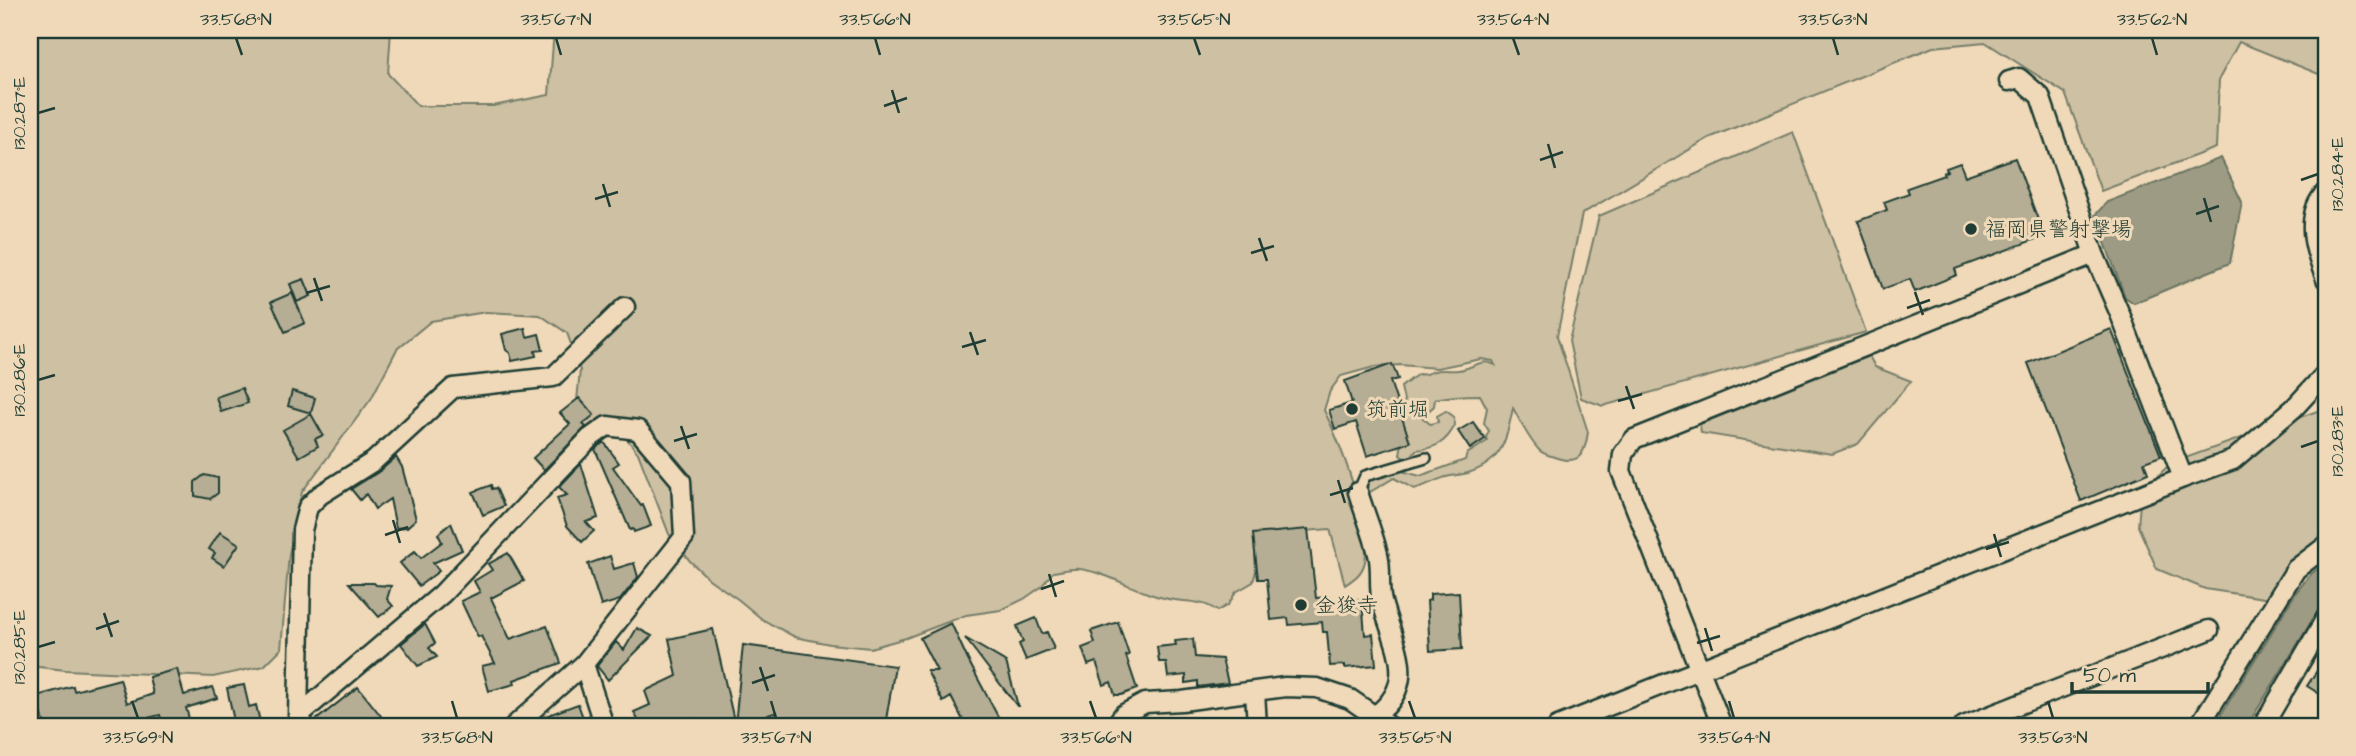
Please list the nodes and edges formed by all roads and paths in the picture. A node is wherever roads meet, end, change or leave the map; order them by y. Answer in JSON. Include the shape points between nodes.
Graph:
{"nodes":[{"id":1,"x":2009,"y":81,"type":"dead end"},
{"id":2,"x":2326,"y":192,"type":"edge"},
{"id":3,"x":2094,"y":254,"type":"junction"},
{"id":4,"x":2326,"y":279,"type":"edge"},
{"id":5,"x":625,"y":307,"type":"dead end"},
{"id":6,"x":2326,"y":373,"type":"edge"},
{"id":7,"x":1426,"y":458,"type":"dead end"},
{"id":8,"x":2183,"y":478,"type":"junction"},
{"id":9,"x":1358,"y":492,"type":"joint"},
{"id":10,"x":2326,"y":546,"type":"edge"},
{"id":11,"x":2326,"y":618,"type":"edge"},
{"id":12,"x":2209,"y":631,"type":"dead end"},
{"id":13,"x":584,"y":664,"type":"junction"},
{"id":14,"x":1699,"y":670,"type":"junction"},
{"id":15,"x":1255,"y":692,"type":"junction"},
{"id":16,"x":302,"y":721,"type":"edge"},
{"id":17,"x":1382,"y":721,"type":"edge"},
{"id":18,"x":514,"y":726,"type":"edge"},
{"id":19,"x":604,"y":726,"type":"edge"},
{"id":20,"x":1115,"y":726,"type":"edge"},
{"id":21,"x":1257,"y":726,"type":"edge"},
{"id":22,"x":1558,"y":726,"type":"edge"},
{"id":23,"x":1722,"y":726,"type":"edge"},
{"id":24,"x":1964,"y":726,"type":"edge"},
{"id":25,"x":2199,"y":726,"type":"edge"},
{"id":26,"x":2263,"y":726,"type":"edge"}],
"edges":[{"from":1,"to":3,"type":"street","via":[[2019,78],[2039,96]]},
{"from":2,"to":4,"type":"street","via":[[2313,220],[2313,244]]},
{"from":3,"to":8,"type":"street"},
{"from":3,"to":14,"type":"street","via":[[1634,439],[1623,454],[1621,471]]},
{"from":5,"to":16,"type":"street","via":[[553,377],[453,388],[374,461],[308,507],[302,530]]},
{"from":6,"to":8,"type":"street","via":[[2294,408],[2233,460]]},
{"from":7,"to":9,"type":"lane","via":[[1365,476]]},
{"from":8,"to":14,"type":"street"},
{"from":9,"to":17,"type":"street","via":[[1379,555],[1381,600],[1396,642],[1400,675],[1398,691]]},
{"from":10,"to":25,"type":"street","via":[[2295,569]]},
{"from":11,"to":26,"type":"street"},
{"from":12,"to":24,"type":"street"},
{"from":13,"to":16,"type":"street","via":[[684,537],[681,481],[638,430],[607,426],[590,438],[442,594]]},
{"from":13,"to":18,"type":"street"},
{"from":13,"to":19,"type":"street"},
{"from":14,"to":22,"type":"street"},
{"from":14,"to":23,"type":"street"},
{"from":15,"to":17,"type":"street","via":[[1317,688],[1350,699]]},
{"from":15,"to":20,"type":"street","via":[[1145,703],[1124,714]]},
{"from":15,"to":21,"type":"street"}]}
